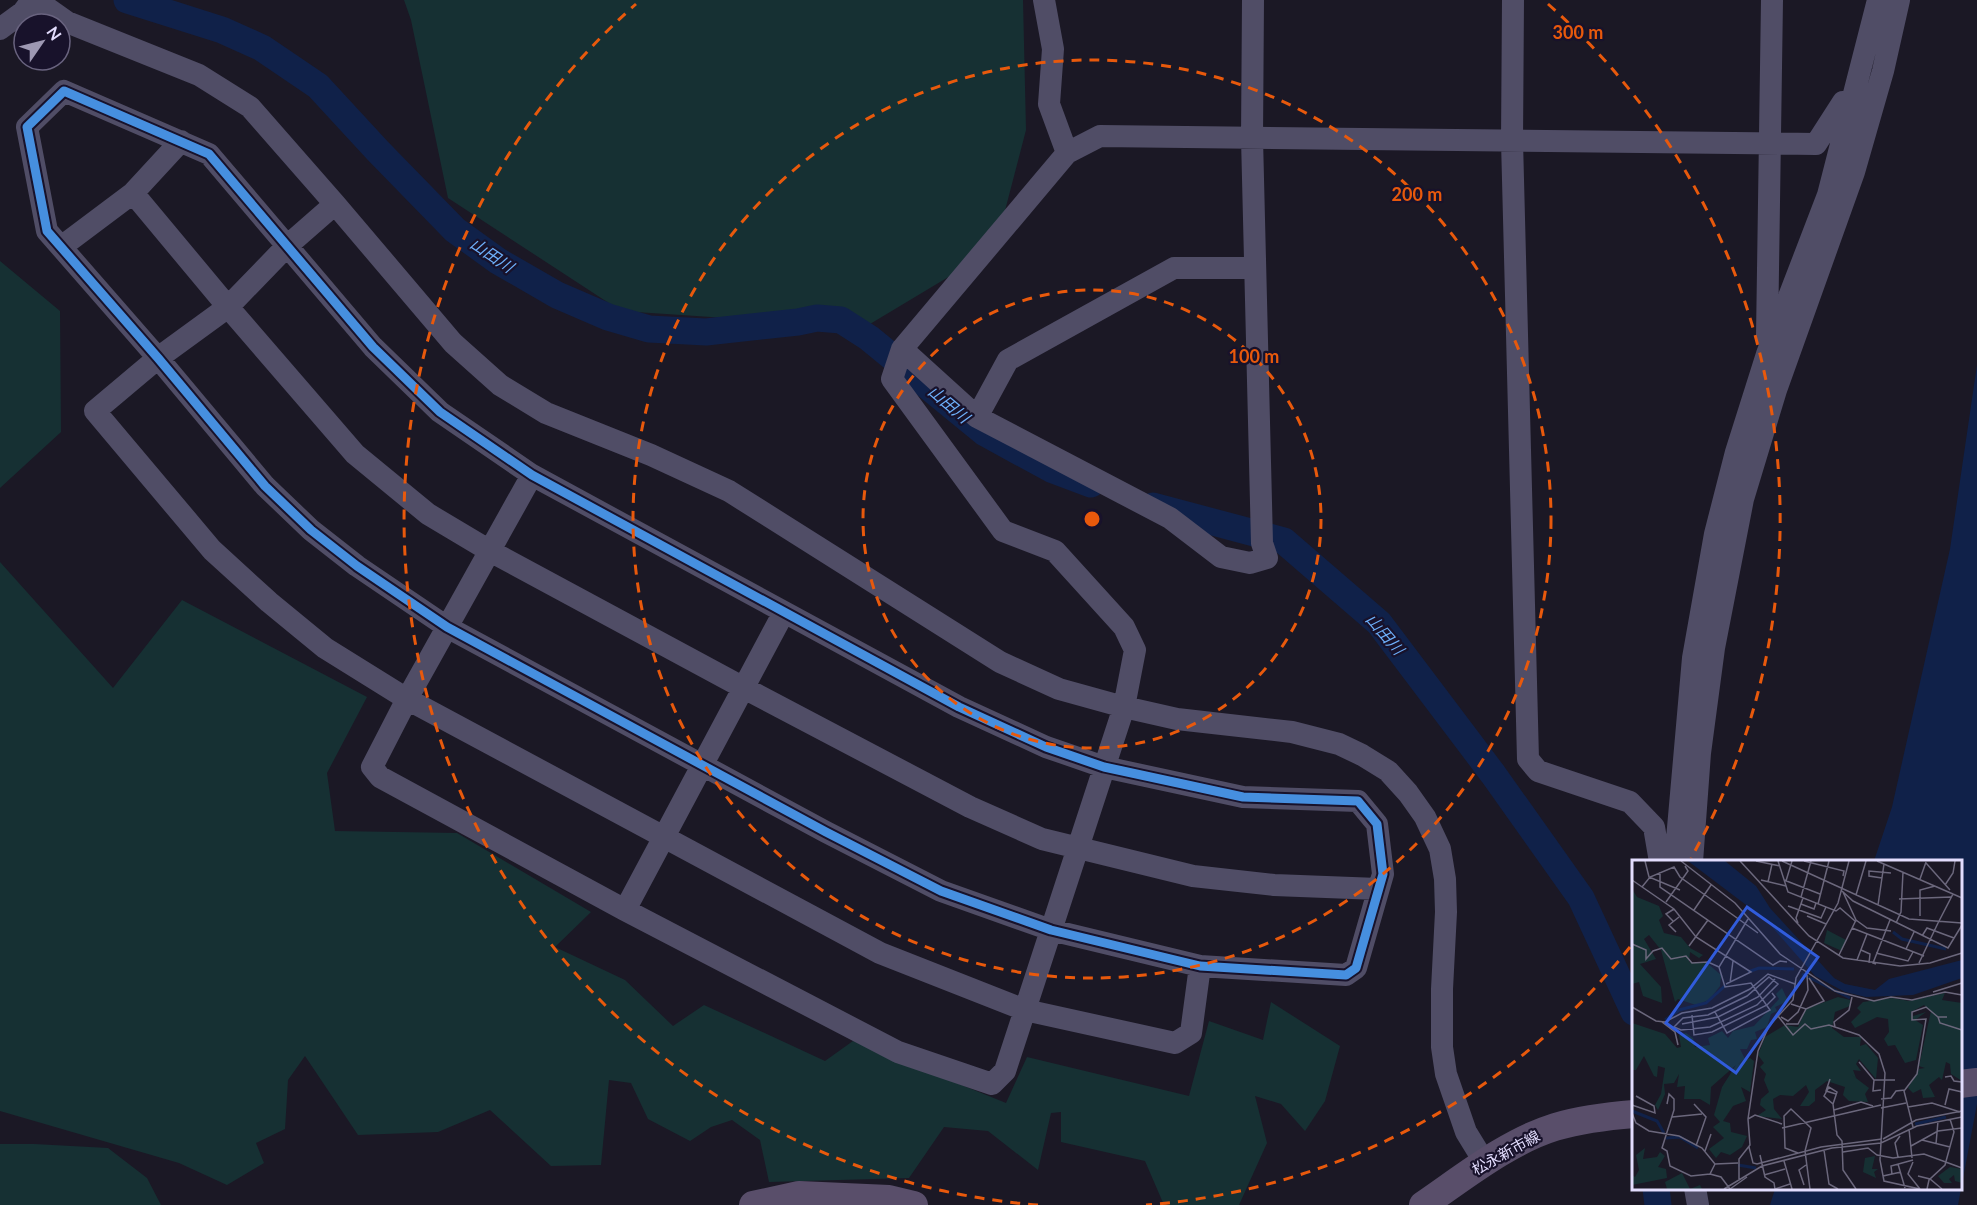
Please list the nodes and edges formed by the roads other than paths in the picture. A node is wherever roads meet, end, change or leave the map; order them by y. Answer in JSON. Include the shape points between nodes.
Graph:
{"nodes":[{"id":1,"x":34,"y":0,"type":"edge"},
{"id":2,"x":1044,"y":0,"type":"edge"},
{"id":3,"x":1253,"y":0,"type":"edge"},
{"id":4,"x":1514,"y":0,"type":"edge"},
{"id":5,"x":1772,"y":0,"type":"edge"},
{"id":6,"x":1878,"y":0,"type":"edge"},
{"id":7,"x":1899,"y":0,"type":"edge"},
{"id":8,"x":0,"y":29,"type":"edge"},
{"id":9,"x":1852,"y":103,"type":"junction"},
{"id":10,"x":1252,"y":138,"type":"junction"},
{"id":11,"x":181,"y":141,"type":"junction"},
{"id":12,"x":1512,"y":141,"type":"junction"},
{"id":13,"x":1770,"y":144,"type":"junction"},
{"id":14,"x":1067,"y":153,"type":"junction"},
{"id":15,"x":133,"y":193,"type":"junction"},
{"id":16,"x":335,"y":204,"type":"junction"},
{"id":17,"x":287,"y":246,"type":"junction"},
{"id":18,"x":62,"y":247,"type":"junction"},
{"id":19,"x":1255,"y":268,"type":"junction"},
{"id":20,"x":228,"y":307,"type":"junction"},
{"id":21,"x":902,"y":350,"type":"junction"},
{"id":22,"x":1767,"y":354,"type":"junction"},
{"id":23,"x":158,"y":358,"type":"junction"},
{"id":24,"x":977,"y":417,"type":"junction"},
{"id":25,"x":532,"y":475,"type":"junction"},
{"id":26,"x":490,"y":551,"type":"junction"},
{"id":27,"x":784,"y":612,"type":"junction"},
{"id":28,"x":447,"y":627,"type":"junction"},
{"id":29,"x":744,"y":688,"type":"junction"},
{"id":30,"x":406,"y":699,"type":"junction"},
{"id":31,"x":1124,"y":707,"type":"junction"},
{"id":32,"x":702,"y":765,"type":"junction"},
{"id":33,"x":1104,"y":767,"type":"junction"},
{"id":34,"x":664,"y":836,"type":"junction"},
{"id":35,"x":1078,"y":847,"type":"junction"},
{"id":36,"x":1660,"y":860,"type":"edge"},
{"id":37,"x":1675,"y":860,"type":"edge"},
{"id":38,"x":1692,"y":860,"type":"edge"},
{"id":39,"x":1378,"y":889,"type":"junction"},
{"id":40,"x":625,"y":910,"type":"junction"},
{"id":41,"x":1051,"y":930,"type":"junction"},
{"id":42,"x":1200,"y":966,"type":"junction"},
{"id":43,"x":1025,"y":1010,"type":"junction"},
{"id":44,"x":1977,"y":1082,"type":"edge"},
{"id":45,"x":1962,"y":1084,"type":"edge"},
{"id":46,"x":1632,"y":1114,"type":"edge"},
{"id":47,"x":1485,"y":1163,"type":"junction"},
{"id":48,"x":1682,"y":1190,"type":"edge"},
{"id":49,"x":1695,"y":1190,"type":"edge"},
{"id":50,"x":753,"y":1205,"type":"edge"},
{"id":51,"x":914,"y":1205,"type":"edge"},
{"id":52,"x":1423,"y":1205,"type":"edge"},
{"id":53,"x":1683,"y":1205,"type":"edge"},
{"id":54,"x":1698,"y":1205,"type":"edge"}],
"edges":[{"from":1,"to":8,"type":"street"},
{"from":1,"to":16,"type":"street","via":[[67,22],[200,75],[250,107]]},
{"from":2,"to":14,"type":"street","via":[[1053,49],[1049,104]]},
{"from":3,"to":10,"type":"street"},
{"from":4,"to":12,"type":"street"},
{"from":5,"to":13,"type":"street"},
{"from":6,"to":9,"type":"street"},
{"from":7,"to":38,"type":"street","via":[[1854,172],[1776,390],[1743,499],[1714,648],[1700,753]]},
{"from":9,"to":13,"type":"street","via":[[1844,102],[1816,144]]},
{"from":9,"to":22,"type":"street","via":[[1828,195]]},
{"from":10,"to":12,"type":"street"},
{"from":10,"to":14,"type":"street","via":[[1100,136]]},
{"from":10,"to":19,"type":"street"},
{"from":11,"to":15,"type":"street"},
{"from":11,"to":17,"type":"street","via":[[209,154]]},
{"from":11,"to":18,"type":"street","via":[[64,91],[27,127],[47,231]]},
{"from":12,"to":13,"type":"street"},
{"from":12,"to":36,"type":"street","via":[[1528,759],[1538,771],[1630,802],[1654,827]]},
{"from":13,"to":22,"type":"street"},
{"from":14,"to":21,"type":"street"},
{"from":15,"to":18,"type":"street"},
{"from":15,"to":20,"type":"street"},
{"from":16,"to":17,"type":"street"},
{"from":16,"to":31,"type":"street","via":[[453,343],[500,385],[546,413],[729,491],[1000,662],[1059,689]]},
{"from":17,"to":20,"type":"street"},
{"from":17,"to":25,"type":"street","via":[[373,347],[440,412]]},
{"from":18,"to":23,"type":"street"},
{"from":19,"to":24,"type":"street","via":[[1174,267],[1008,360]]},
{"from":19,"to":24,"type":"street","via":[[1262,543],[1267,558],[1250,563],[1221,557],[1170,518]]},
{"from":20,"to":23,"type":"street"},
{"from":20,"to":26,"type":"street","via":[[355,454],[428,514]]},
{"from":21,"to":24,"type":"street"},
{"from":21,"to":31,"type":"street","via":[[892,379],[1003,531],[1055,551],[1124,627],[1135,650]]},
{"from":22,"to":37,"type":"street","via":[[1715,534],[1693,658]]},
{"from":23,"to":28,"type":"street","via":[[265,486],[311,530]]},
{"from":23,"to":30,"type":"street","via":[[96,411],[212,550],[325,648]]},
{"from":25,"to":26,"type":"street"},
{"from":25,"to":27,"type":"street"},
{"from":26,"to":28,"type":"street"},
{"from":26,"to":29,"type":"street"},
{"from":27,"to":29,"type":"street"},
{"from":27,"to":33,"type":"street","via":[[959,707],[1046,747]]},
{"from":28,"to":30,"type":"street"},
{"from":28,"to":32,"type":"street"},
{"from":29,"to":32,"type":"street"},
{"from":29,"to":35,"type":"street","via":[[970,807],[1042,839]]},
{"from":30,"to":34,"type":"street"},
{"from":30,"to":40,"type":"street","via":[[372,766],[380,777]]},
{"from":31,"to":33,"type":"street"},
{"from":31,"to":47,"type":"street","via":[[1178,719],[1292,732],[1339,744],[1388,771],[1408,793],[1440,849],[1445,879],[1442,1047],[1446,1074],[1466,1132]]},
{"from":32,"to":34,"type":"street"},
{"from":32,"to":41,"type":"street","via":[[941,891]]},
{"from":33,"to":35,"type":"street"},
{"from":33,"to":39,"type":"street","via":[[1243,797],[1358,801],[1377,824],[1383,874]]},
{"from":34,"to":40,"type":"street"},
{"from":34,"to":43,"type":"street","via":[[880,953]]},
{"from":35,"to":39,"type":"street","via":[[1193,876],[1274,885]]},
{"from":35,"to":41,"type":"street"},
{"from":39,"to":42,"type":"street","via":[[1356,968],[1346,975]]},
{"from":40,"to":43,"type":"street","via":[[898,1052],[992,1084],[1005,1071]]},
{"from":41,"to":42,"type":"street"},
{"from":41,"to":43,"type":"street"},
{"from":42,"to":43,"type":"street","via":[[1191,1033],[1175,1042]]},
{"from":44,"to":45,"type":"main road"},
{"from":46,"to":47,"type":"main road","name":"松永新市線","via":[[1555,1127]]},
{"from":47,"to":52,"type":"main road","name":"松永新市線"},
{"from":48,"to":53,"type":"street"},
{"from":49,"to":54,"type":"street"},
{"from":50,"to":51,"type":"main road","via":[[799,1195],[889,1199]]}]}
